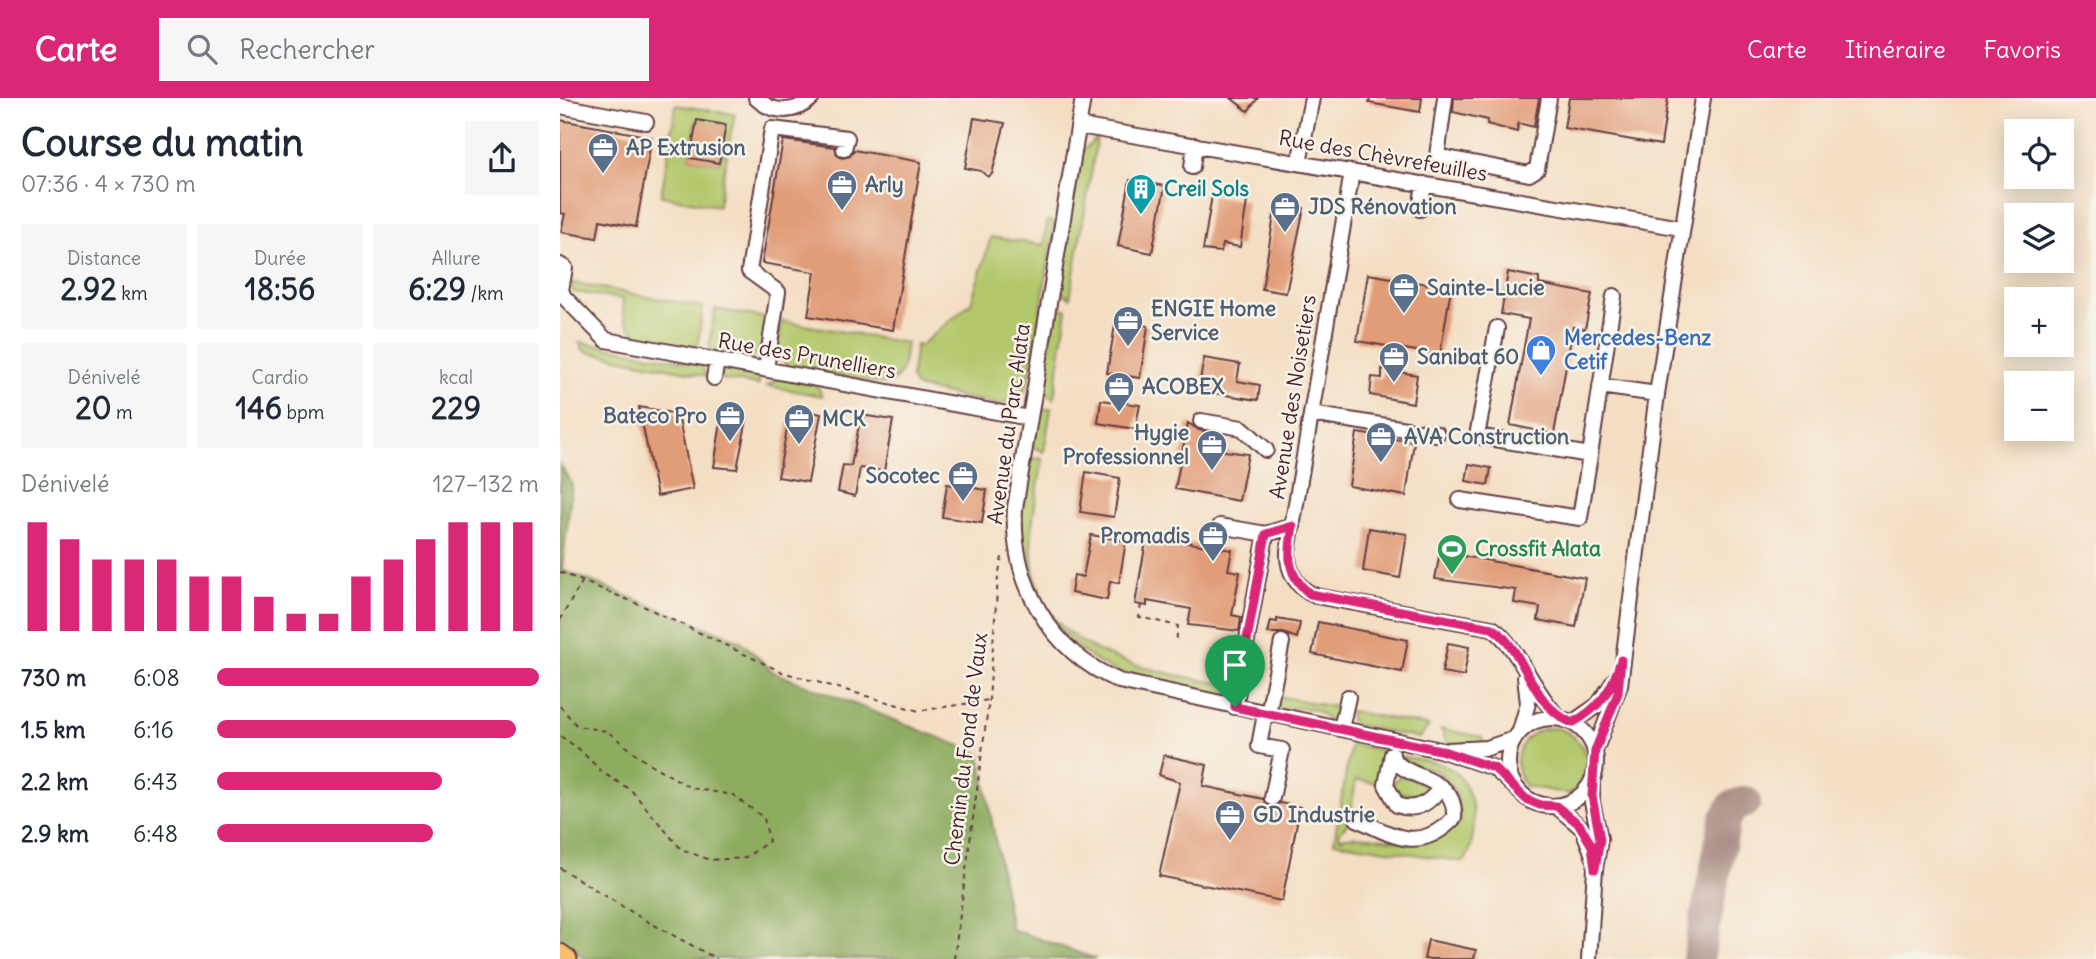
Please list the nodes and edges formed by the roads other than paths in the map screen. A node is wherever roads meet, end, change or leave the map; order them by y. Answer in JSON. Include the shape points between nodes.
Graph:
{"nodes":[{"id":1,"x":755,"y":98,"type":"edge"},
{"id":2,"x":812,"y":98,"type":"edge"},
{"id":3,"x":1083,"y":98,"type":"edge"},
{"id":4,"x":1312,"y":98,"type":"edge"},
{"id":5,"x":1445,"y":98,"type":"edge"},
{"id":6,"x":1549,"y":98,"type":"edge"},
{"id":7,"x":1703,"y":98,"type":"edge"},
{"id":8,"x":560,"y":106,"type":"edge"},
{"id":9,"x":646,"y":122,"type":"dead end"},
{"id":10,"x":1079,"y":126,"type":"junction"},
{"id":11,"x":1195,"y":145,"type":"junction"},
{"id":12,"x":844,"y":149,"type":"dead end"},
{"id":13,"x":1299,"y":163,"type":"junction"},
{"id":14,"x":1192,"y":167,"type":"dead end"},
{"id":15,"x":1499,"y":170,"type":"junction"},
{"id":16,"x":1352,"y":172,"type":"junction"},
{"id":17,"x":1424,"y":184,"type":"junction"},
{"id":18,"x":1494,"y":196,"type":"junction"},
{"id":19,"x":1420,"y":209,"type":"dead end"},
{"id":20,"x":1681,"y":228,"type":"junction"},
{"id":21,"x":560,"y":265,"type":"edge"},
{"id":22,"x":1614,"y":296,"type":"dead end"},
{"id":23,"x":1497,"y":328,"type":"dead end"},
{"id":24,"x":717,"y":361,"type":"junction"},
{"id":25,"x":766,"y":369,"type":"junction"},
{"id":26,"x":714,"y":378,"type":"dead end"},
{"id":27,"x":1600,"y":386,"type":"junction"},
{"id":28,"x":1657,"y":394,"type":"junction"},
{"id":29,"x":1311,"y":414,"type":"junction"},
{"id":30,"x":1030,"y":418,"type":"junction"},
{"id":31,"x":1200,"y":421,"type":"dead end"},
{"id":32,"x":1437,"y":434,"type":"dead end"},
{"id":33,"x":1266,"y":450,"type":"dead end"},
{"id":34,"x":1590,"y":455,"type":"junction"},
{"id":35,"x":1460,"y":500,"type":"dead end"},
{"id":36,"x":1220,"y":526,"type":"dead end"},
{"id":37,"x":1293,"y":526,"type":"junction"},
{"id":38,"x":1266,"y":534,"type":"junction"},
{"id":39,"x":1282,"y":642,"type":"dead end"},
{"id":40,"x":1621,"y":660,"type":"junction"},
{"id":41,"x":1522,"y":669,"type":"junction"},
{"id":42,"x":1348,"y":697,"type":"dead end"},
{"id":43,"x":1235,"y":707,"type":"junction"},
{"id":44,"x":1267,"y":714,"type":"junction"},
{"id":45,"x":1566,"y":721,"type":"junction"},
{"id":46,"x":1341,"y":729,"type":"junction"},
{"id":47,"x":1517,"y":735,"type":"junction"},
{"id":48,"x":1395,"y":740,"type":"junction"},
{"id":49,"x":1440,"y":750,"type":"junction"},
{"id":50,"x":1595,"y":751,"type":"junction"},
{"id":51,"x":1392,"y":757,"type":"junction"},
{"id":52,"x":1592,"y":780,"type":"junction"},
{"id":53,"x":1515,"y":787,"type":"junction"},
{"id":54,"x":1440,"y":788,"type":"junction"},
{"id":55,"x":1272,"y":798,"type":"dead end"},
{"id":56,"x":1556,"y":806,"type":"junction"},
{"id":57,"x":1357,"y":819,"type":"dead end"},
{"id":58,"x":1595,"y":869,"type":"junction"},
{"id":59,"x":560,"y":954,"type":"edge"},
{"id":60,"x":567,"y":959,"type":"edge"},
{"id":61,"x":1589,"y":959,"type":"edge"}],
"edges":[{"from":1,"to":2,"type":"street","via":[[781,110],[802,106]]},
{"from":3,"to":10,"type":"street","name":"Avenue du Parc Alata"},
{"from":4,"to":13,"type":"street"},
{"from":5,"to":15,"type":"street","via":[[1437,156]]},
{"from":6,"to":15,"type":"street","via":[[1537,169],[1529,174]]},
{"from":7,"to":20,"type":"street"},
{"from":8,"to":9,"type":"street"},
{"from":10,"to":11,"type":"street","name":"Rue des Chèvrefeuilles"},
{"from":10,"to":30,"type":"street","name":"Avenue du Parc Alata"},
{"from":11,"to":13,"type":"street","name":"Rue des Chèvrefeuilles"},
{"from":11,"to":14,"type":"street"},
{"from":12,"to":25,"type":"street","via":[[846,138],[772,129],[749,271],[778,292]]},
{"from":13,"to":16,"type":"street","name":"Rue des Chèvrefeuilles"},
{"from":15,"to":18,"type":"street"},
{"from":16,"to":17,"type":"street","name":"Rue des Chèvrefeuilles"},
{"from":16,"to":29,"type":"street","name":"Avenue des Noisetiers","via":[[1309,385]]},
{"from":17,"to":18,"type":"street","name":"Rue des Chèvrefeuilles"},
{"from":17,"to":19,"type":"street"},
{"from":18,"to":20,"type":"street","name":"Rue des Chèvrefeuilles"},
{"from":20,"to":28,"type":"street"},
{"from":21,"to":24,"type":"street","name":"Rue des Prunelliers","via":[[565,268],[564,297],[606,340]]},
{"from":22,"to":27,"type":"street"},
{"from":23,"to":34,"type":"street","via":[[1477,436]]},
{"from":24,"to":25,"type":"street","name":"Rue des Prunelliers"},
{"from":24,"to":26,"type":"street"},
{"from":25,"to":30,"type":"street","name":"Rue des Prunelliers"},
{"from":27,"to":28,"type":"street"},
{"from":27,"to":34,"type":"street"},
{"from":28,"to":40,"type":"street"},
{"from":29,"to":32,"type":"street"},
{"from":29,"to":37,"type":"street","name":"Avenue des Noisetiers"},
{"from":30,"to":43,"type":"street","name":"Avenue du Parc Alata","via":[[1016,499],[1016,552],[1022,578],[1041,616],[1066,646],[1091,666],[1128,685]]},
{"from":31,"to":33,"type":"street","via":[[1242,428]]},
{"from":34,"to":35,"type":"street","via":[[1580,518]]},
{"from":36,"to":38,"type":"street"},
{"from":37,"to":38,"type":"street"},
{"from":37,"to":41,"type":"street","name":"Avenue des Noisetiers","via":[[1289,565],[1294,578],[1310,594],[1492,628],[1503,636]]},
{"from":38,"to":43,"type":"street"},
{"from":39,"to":44,"type":"street"},
{"from":40,"to":45,"type":"street","via":[[1604,699]]},
{"from":40,"to":50,"type":"street","via":[[1618,693]]},
{"from":41,"to":45,"type":"street","name":"Avenue des Noisetiers"},
{"from":41,"to":47,"type":"street","name":"Avenue des Noisetiers","via":[[1528,703]]},
{"from":42,"to":46,"type":"street"},
{"from":43,"to":44,"type":"street","name":"Avenue du Parc Alata"},
{"from":44,"to":46,"type":"street","name":"Avenue du Parc Alata"},
{"from":44,"to":55,"type":"street","via":[[1259,746],[1282,750]]},
{"from":45,"to":47,"type":"street","via":[[1540,719]]},
{"from":45,"to":50,"type":"street","via":[[1585,733]]},
{"from":46,"to":48,"type":"street","name":"Avenue du Parc Alata"},
{"from":47,"to":49,"type":"street","name":"Avenue du Parc Alata","via":[[1487,748]]},
{"from":47,"to":53,"type":"street","via":[[1507,763]]},
{"from":48,"to":49,"type":"street","name":"Avenue du Parc Alata"},
{"from":48,"to":51,"type":"street"},
{"from":49,"to":53,"type":"street","name":"Avenue du Parc Alata","via":[[1494,768]]},
{"from":50,"to":52,"type":"street"},
{"from":51,"to":54,"type":"street","via":[[1399,768],[1421,774]]},
{"from":51,"to":54,"type":"street","via":[[1386,785],[1396,804],[1422,806]]},
{"from":52,"to":56,"type":"street","via":[[1576,800]]},
{"from":52,"to":58,"type":"street","via":[[1600,839]]},
{"from":53,"to":56,"type":"street","via":[[1535,804]]},
{"from":54,"to":57,"type":"street","via":[[1451,799],[1454,818],[1426,839],[1392,836]]},
{"from":56,"to":58,"type":"street","via":[[1587,835]]},
{"from":58,"to":61,"type":"street"},
{"from":59,"to":60,"type":"highway"}]}
